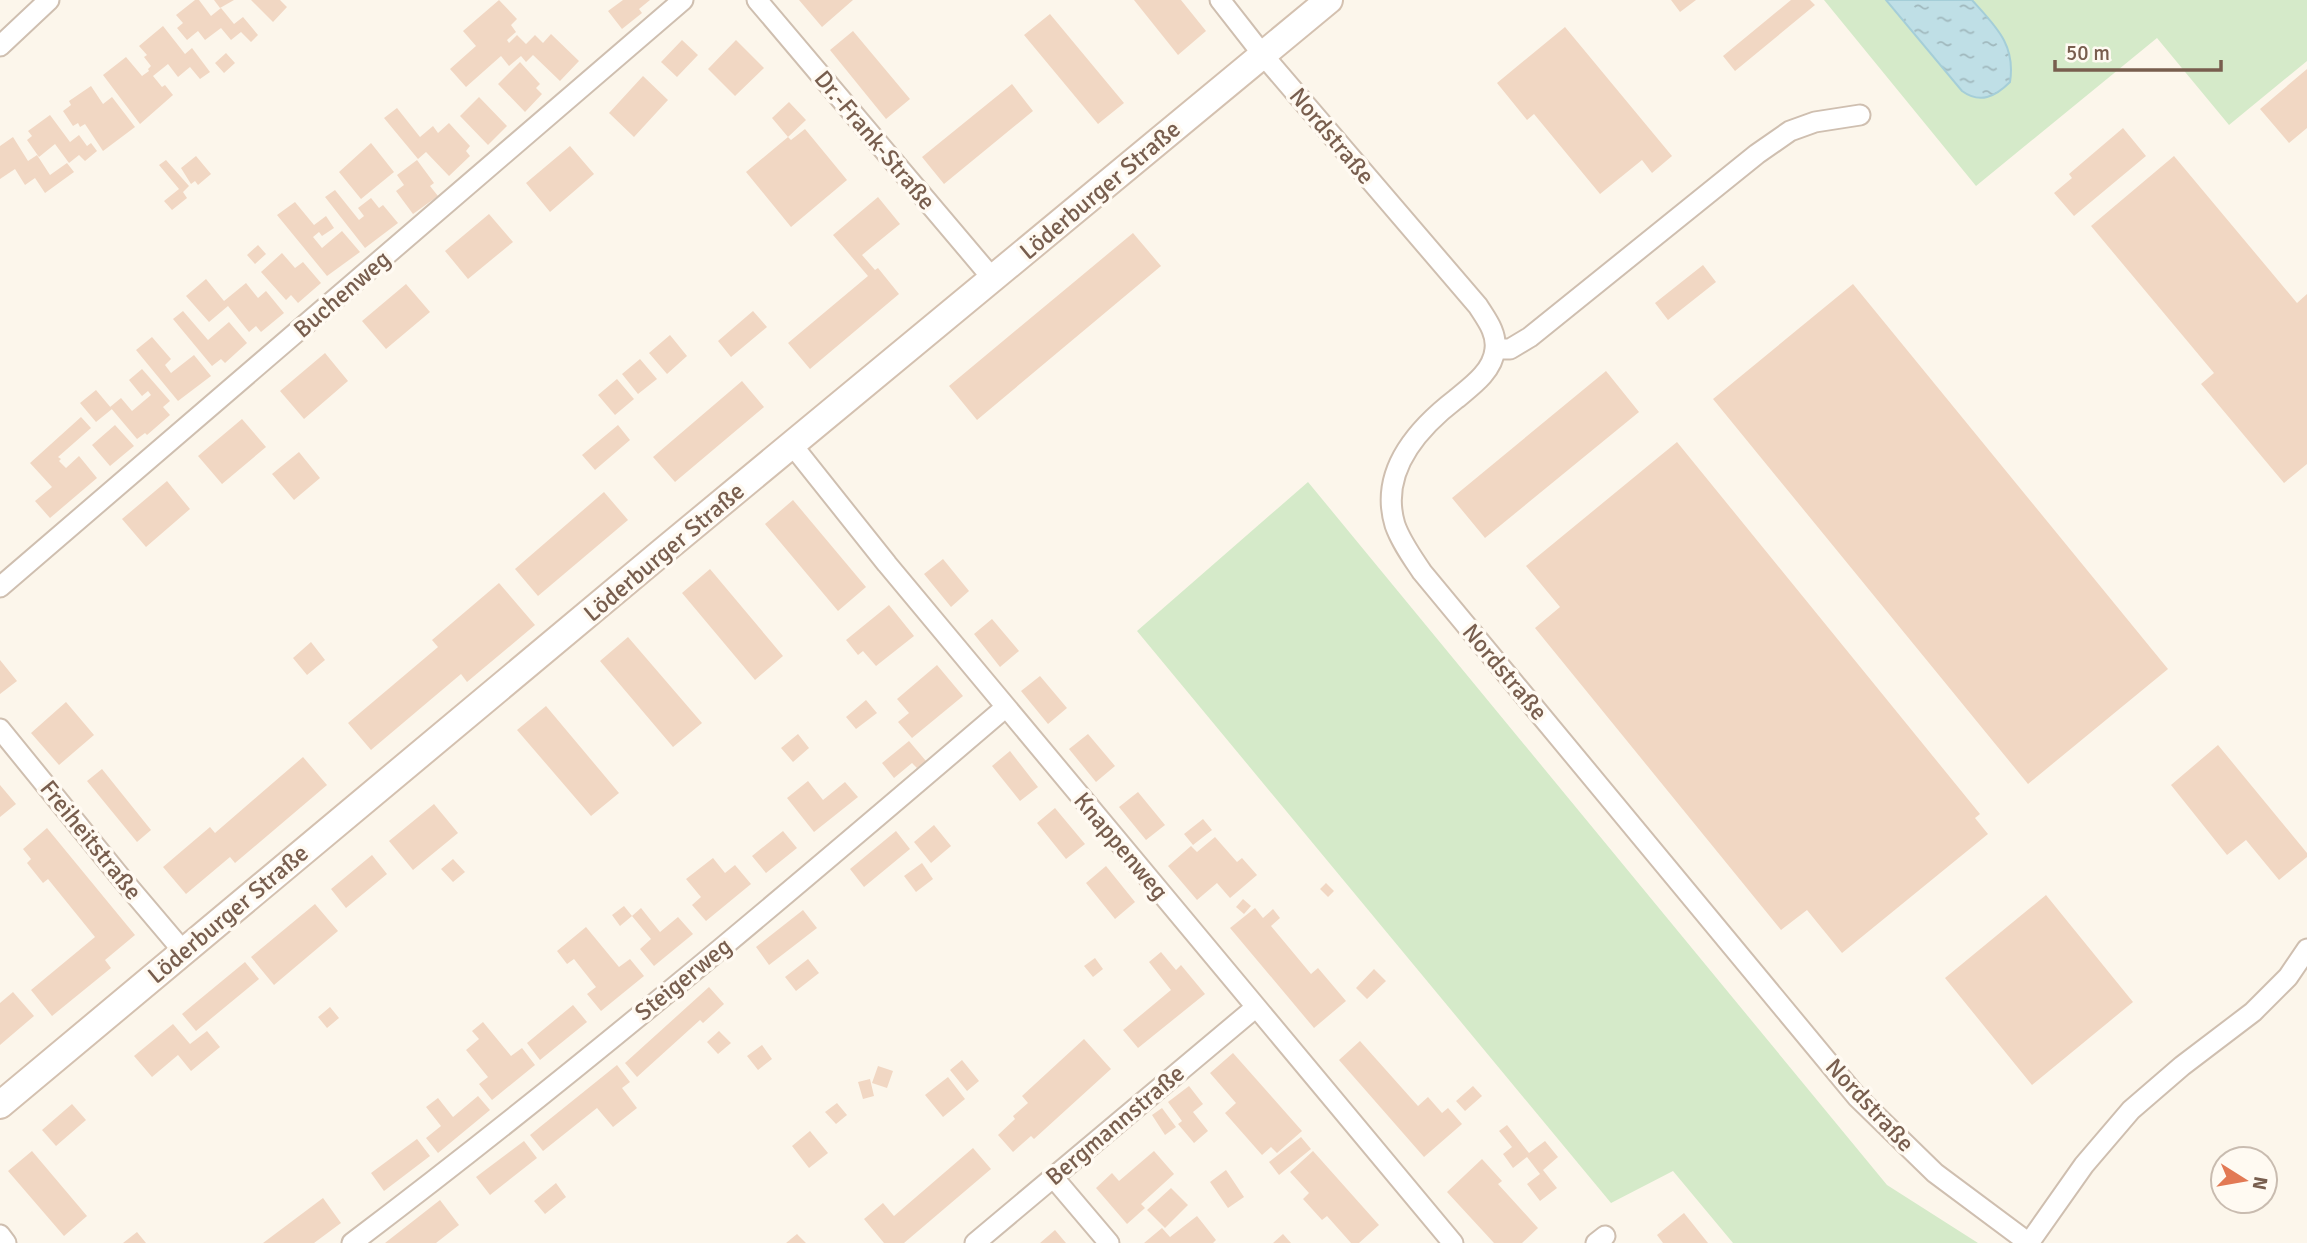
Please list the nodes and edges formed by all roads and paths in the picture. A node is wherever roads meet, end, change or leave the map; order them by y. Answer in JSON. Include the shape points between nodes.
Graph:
{"nodes":[{"id":1,"x":49,"y":0,"type":"edge"},
{"id":2,"x":683,"y":0,"type":"edge"},
{"id":3,"x":757,"y":0,"type":"edge"},
{"id":4,"x":1220,"y":0,"type":"edge"},
{"id":5,"x":1329,"y":0,"type":"edge"},
{"id":6,"x":0,"y":46,"type":"edge"},
{"id":7,"x":1263,"y":55,"type":"junction"},
{"id":8,"x":1860,"y":116,"type":"dead end"},
{"id":9,"x":993,"y":279,"type":"junction"},
{"id":10,"x":1495,"y":349,"type":"junction"},
{"id":11,"x":793,"y":446,"type":"junction"},
{"id":12,"x":0,"y":587,"type":"edge"},
{"id":13,"x":1006,"y":708,"type":"junction"},
{"id":14,"x":0,"y":729,"type":"edge"},
{"id":15,"x":2307,"y":949,"type":"edge"},
{"id":16,"x":183,"y":950,"type":"junction"},
{"id":17,"x":1255,"y":1008,"type":"junction"},
{"id":18,"x":0,"y":1105,"type":"edge"},
{"id":19,"x":1053,"y":1177,"type":"junction"},
{"id":20,"x":0,"y":1235,"type":"edge"},
{"id":21,"x":6,"y":1243,"type":"edge"},
{"id":22,"x":352,"y":1243,"type":"edge"},
{"id":23,"x":975,"y":1243,"type":"edge"},
{"id":24,"x":1109,"y":1243,"type":"edge"},
{"id":25,"x":1453,"y":1243,"type":"edge"},
{"id":26,"x":2029,"y":1243,"type":"edge"}],
"edges":[{"from":1,"to":6,"type":"street"},
{"from":2,"to":12,"type":"street","name":"Buchenweg"},
{"from":3,"to":9,"type":"street","name":"Dr.-Frank-Straße"},
{"from":4,"to":7,"type":"street","name":"Nordstraße"},
{"from":5,"to":7,"type":"street","name":"Löderburger Straße"},
{"from":7,"to":9,"type":"street","name":"Löderburger Straße"},
{"from":7,"to":10,"type":"street","name":"Nordstraße","via":[[1478,306],[1494,332]]},
{"from":8,"to":10,"type":"street","via":[[1815,122],[1790,131],[1530,337],[1510,349]]},
{"from":9,"to":11,"type":"street","name":"Löderburger Straße"},
{"from":10,"to":26,"type":"street","name":"Nordstraße","via":[[1491,365],[1417,434],[1402,457],[1392,483],[1391,505],[1405,547],[1857,1097],[1935,1173]]},
{"from":11,"to":13,"type":"street","name":"Knappenweg"},
{"from":11,"to":16,"type":"street","name":"Löderburger Straße"},
{"from":13,"to":17,"type":"street","name":"Knappenweg"},
{"from":13,"to":22,"type":"street","name":"Steigerweg","via":[[806,879]]},
{"from":14,"to":16,"type":"street","name":"Freiheitstraße"},
{"from":15,"to":26,"type":"street","via":[[2253,1012],[2131,1110],[2084,1165]]},
{"from":16,"to":18,"type":"street","name":"Löderburger Straße"},
{"from":17,"to":19,"type":"street","name":"Bergmannstraße"},
{"from":17,"to":25,"type":"street","name":"Knappenweg"},
{"from":19,"to":23,"type":"street","name":"Bergmannstraße"},
{"from":19,"to":24,"type":"street"},
{"from":20,"to":21,"type":"street"}]}
